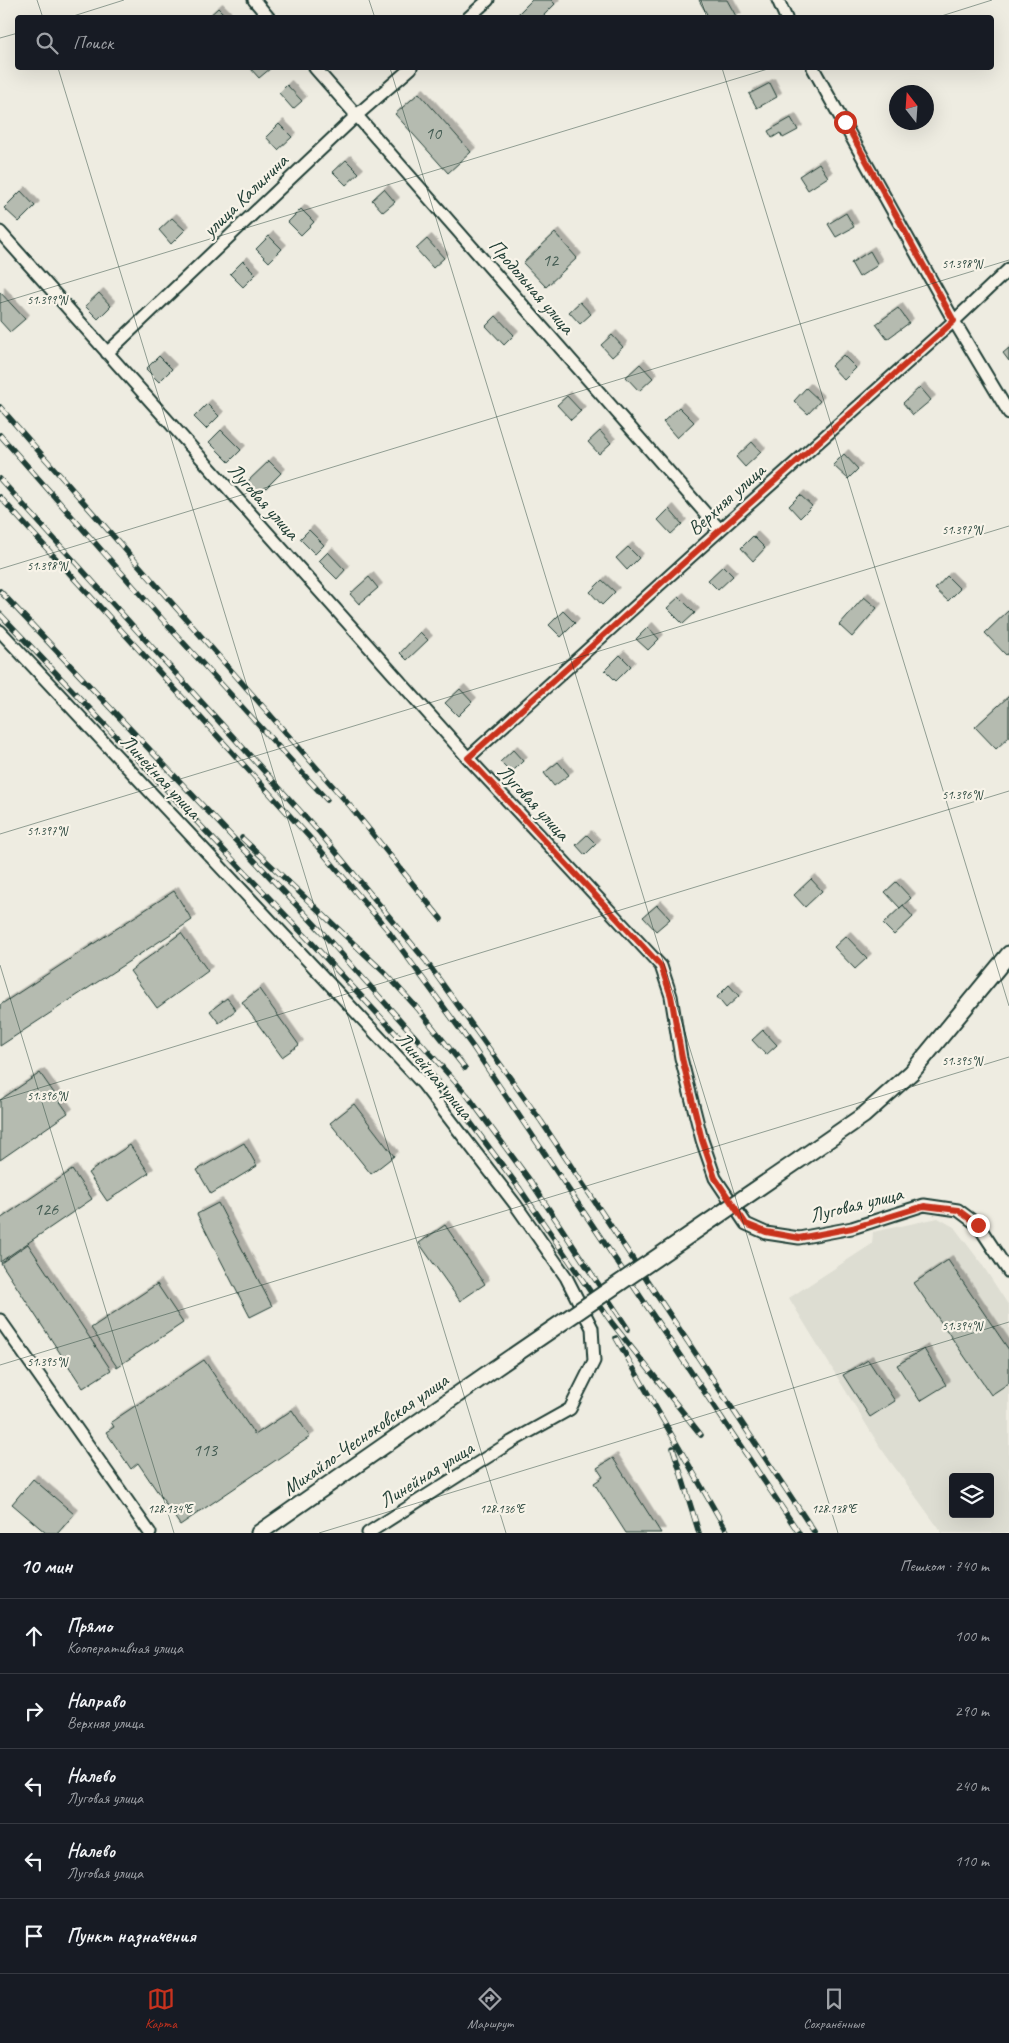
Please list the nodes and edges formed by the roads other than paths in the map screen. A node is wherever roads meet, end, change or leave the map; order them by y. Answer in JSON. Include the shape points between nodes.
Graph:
{"nodes":[{"id":1,"x":254,"y":0,"type":"edge"},
{"id":2,"x":488,"y":0,"type":"edge"},
{"id":3,"x":778,"y":0,"type":"edge"},
{"id":4,"x":266,"y":15,"type":"edge"},
{"id":5,"x":471,"y":15,"type":"edge"},
{"id":6,"x":785,"y":15,"type":"edge"},
{"id":7,"x":316,"y":70,"type":"edge"},
{"id":8,"x":409,"y":70,"type":"edge"},
{"id":9,"x":814,"y":70,"type":"edge"},
{"id":10,"x":357,"y":114,"type":"junction"},
{"id":11,"x":0,"y":232,"type":"edge"},
{"id":12,"x":1009,"y":269,"type":"edge"},
{"id":13,"x":954,"y":321,"type":"junction"},
{"id":14,"x":107,"y":353,"type":"junction"},
{"id":15,"x":1009,"y":413,"type":"edge"},
{"id":16,"x":720,"y":530,"type":"junction"},
{"id":17,"x":0,"y":631,"type":"edge"},
{"id":18,"x":468,"y":758,"type":"junction"},
{"id":19,"x":1009,"y":954,"type":"edge"},
{"id":20,"x":1009,"y":1272,"type":"edge"},
{"id":21,"x":0,"y":1320,"type":"edge"},
{"id":22,"x":150,"y":1533,"type":"edge"},
{"id":23,"x":259,"y":1533,"type":"edge"},
{"id":24,"x":368,"y":1533,"type":"edge"}],
"edges":[{"from":1,"to":4,"type":"street"},
{"from":2,"to":5,"type":"street"},
{"from":3,"to":6,"type":"street"},
{"from":7,"to":10,"type":"street","name":"Продольная улица"},
{"from":8,"to":10,"type":"street","name":"улица Калинина"},
{"from":9,"to":13,"type":"street"},
{"from":10,"to":14,"type":"street","name":"улица Калинина"},
{"from":10,"to":16,"type":"street","name":"Продольная улица"},
{"from":11,"to":14,"type":"street","name":"Луговая улица"},
{"from":12,"to":13,"type":"street","name":"Верхняя улица"},
{"from":13,"to":15,"type":"street"},
{"from":13,"to":16,"type":"street","name":"Верхняя улица"},
{"from":14,"to":18,"type":"street","name":"Луговая улица"},
{"from":16,"to":18,"type":"street","name":"Верхняя улица"},
{"from":17,"to":24,"type":"street","name":"Линейная улица","via":[[423,1084],[527,1220],[566,1277],[592,1328],[594,1361],[570,1409],[511,1442]]},
{"from":18,"to":20,"type":"street","name":"Луговая улица","via":[[661,966],[715,1178],[746,1224],[766,1232],[799,1238],[852,1228],[924,1206],[958,1210],[978,1225]]},
{"from":19,"to":23,"type":"street","name":"Михайло-Чесноковская улица","bridge":true,"via":[[912,1072],[864,1115]]},
{"from":21,"to":22,"type":"street"}]}
